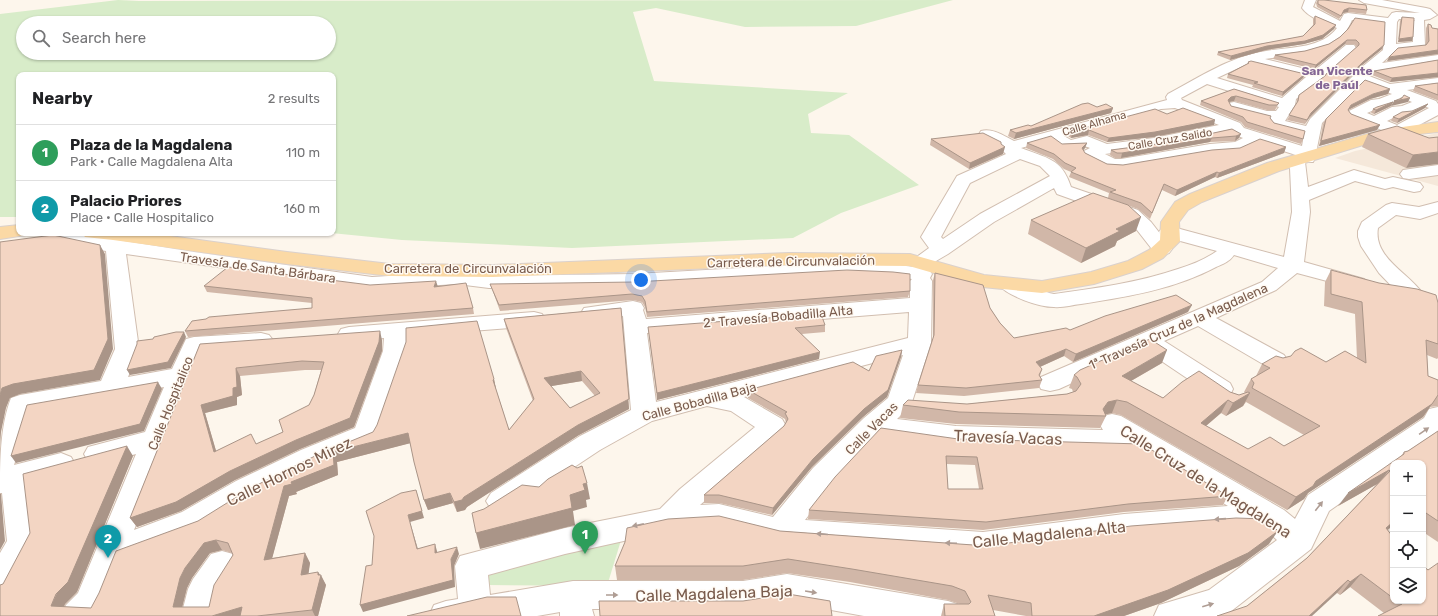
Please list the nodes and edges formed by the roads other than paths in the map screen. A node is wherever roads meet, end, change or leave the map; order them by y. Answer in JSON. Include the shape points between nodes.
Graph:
{"nodes":[{"id":1,"x":1311,"y":0,"type":"edge"},
{"id":2,"x":1369,"y":2,"type":"edge"},
{"id":3,"x":1422,"y":16,"type":"junction"},
{"id":4,"x":1394,"y":19,"type":"junction"},
{"id":5,"x":1344,"y":27,"type":"junction"},
{"id":6,"x":1324,"y":43,"type":"junction"},
{"id":7,"x":1350,"y":48,"type":"junction"},
{"id":8,"x":1378,"y":52,"type":"junction"},
{"id":9,"x":1431,"y":52,"type":"edge"},
{"id":10,"x":1250,"y":59,"type":"junction"},
{"id":11,"x":1438,"y":70,"type":"edge"},
{"id":12,"x":1421,"y":72,"type":"junction"},
{"id":13,"x":1318,"y":76,"type":"junction"},
{"id":14,"x":1365,"y":76,"type":"junction"},
{"id":15,"x":1206,"y":79,"type":"junction"},
{"id":16,"x":1438,"y":81,"type":"edge"},
{"id":17,"x":1386,"y":88,"type":"junction"},
{"id":18,"x":1438,"y":94,"type":"edge"},
{"id":19,"x":1359,"y":97,"type":"edge"},
{"id":20,"x":1412,"y":98,"type":"junction"},
{"id":21,"x":1176,"y":103,"type":"junction"},
{"id":22,"x":1234,"y":106,"type":"edge"},
{"id":23,"x":1438,"y":107,"type":"edge"},
{"id":24,"x":1282,"y":115,"type":"junction"},
{"id":25,"x":1375,"y":121,"type":"junction"},
{"id":26,"x":1235,"y":126,"type":"junction"},
{"id":27,"x":1438,"y":127,"type":"edge"},
{"id":28,"x":1397,"y":131,"type":"junction"},
{"id":29,"x":1312,"y":132,"type":"junction"},
{"id":30,"x":986,"y":134,"type":"edge"},
{"id":31,"x":1049,"y":136,"type":"junction"},
{"id":32,"x":1257,"y":137,"type":"junction"},
{"id":33,"x":1105,"y":149,"type":"junction"},
{"id":34,"x":1015,"y":150,"type":"junction"},
{"id":35,"x":1303,"y":157,"type":"junction"},
{"id":36,"x":1438,"y":170,"type":"edge"},
{"id":37,"x":1059,"y":178,"type":"junction"},
{"id":38,"x":1300,"y":198,"type":"junction"},
{"id":39,"x":1438,"y":207,"type":"edge"},
{"id":40,"x":16,"y":231,"type":"edge"},
{"id":41,"x":0,"y":233,"type":"edge"},
{"id":42,"x":65,"y":236,"type":"edge"},
{"id":43,"x":128,"y":236,"type":"edge"},
{"id":44,"x":1165,"y":241,"type":"junction"},
{"id":45,"x":115,"y":246,"type":"junction"},
{"id":46,"x":1229,"y":248,"type":"junction"},
{"id":47,"x":941,"y":250,"type":"junction"},
{"id":48,"x":1293,"y":266,"type":"junction"},
{"id":49,"x":921,"y":280,"type":"junction"},
{"id":50,"x":1009,"y":284,"type":"junction"},
{"id":51,"x":634,"y":310,"type":"junction"},
{"id":52,"x":575,"y":315,"type":"edge"},
{"id":53,"x":552,"y":317,"type":"edge"},
{"id":54,"x":1198,"y":317,"type":"junction"},
{"id":55,"x":396,"y":331,"type":"junction"},
{"id":56,"x":323,"y":336,"type":"edge"},
{"id":57,"x":285,"y":338,"type":"edge"},
{"id":58,"x":1146,"y":340,"type":"junction"},
{"id":59,"x":919,"y":343,"type":"junction"},
{"id":60,"x":1276,"y":361,"type":"edge"},
{"id":61,"x":181,"y":376,"type":"junction"},
{"id":62,"x":111,"y":388,"type":"junction"},
{"id":63,"x":1048,"y":393,"type":"dead end"},
{"id":64,"x":1233,"y":397,"type":"edge"},
{"id":65,"x":709,"y":398,"type":"junction"},
{"id":66,"x":644,"y":414,"type":"junction"},
{"id":67,"x":1438,"y":416,"type":"edge"},
{"id":68,"x":1112,"y":423,"type":"dead end"},
{"id":69,"x":873,"y":425,"type":"junction"},
{"id":70,"x":155,"y":439,"type":"junction"},
{"id":71,"x":1144,"y":441,"type":"junction"},
{"id":72,"x":0,"y":466,"type":"edge"},
{"id":73,"x":0,"y":481,"type":"edge"},
{"id":74,"x":485,"y":512,"type":"edge"},
{"id":75,"x":669,"y":519,"type":"junction"},
{"id":76,"x":1273,"y":520,"type":"junction"},
{"id":77,"x":778,"y":531,"type":"junction"},
{"id":78,"x":1300,"y":540,"type":"junction"},
{"id":79,"x":112,"y":551,"type":"junction"},
{"id":80,"x":222,"y":564,"type":"dead end"},
{"id":81,"x":0,"y":583,"type":"edge"},
{"id":82,"x":575,"y":606,"type":"edge"},
{"id":83,"x":461,"y":614,"type":"edge"},
{"id":84,"x":78,"y":616,"type":"edge"},
{"id":85,"x":198,"y":616,"type":"edge"},
{"id":86,"x":948,"y":616,"type":"edge"},
{"id":87,"x":1171,"y":616,"type":"edge"}],
"edges":[{"from":1,"to":5,"type":"street","via":[[1307,8]]},
{"from":2,"to":3,"type":"street"},
{"from":3,"to":4,"type":"street","via":[[1431,15]]},
{"from":3,"to":9,"type":"street"},
{"from":4,"to":5,"type":"street","via":[[1348,16]]},
{"from":4,"to":8,"type":"street"},
{"from":5,"to":6,"type":"street"},
{"from":6,"to":7,"type":"street"},
{"from":6,"to":10,"type":"street"},
{"from":7,"to":8,"type":"street"},
{"from":7,"to":13,"type":"street"},
{"from":8,"to":9,"type":"street"},
{"from":8,"to":14,"type":"street"},
{"from":9,"to":14,"type":"street"},
{"from":10,"to":13,"type":"street"},
{"from":10,"to":15,"type":"street"},
{"from":11,"to":12,"type":"street"},
{"from":12,"to":14,"type":"street"},
{"from":12,"to":16,"type":"street"},
{"from":13,"to":24,"type":"street","via":[[1289,98]]},
{"from":14,"to":17,"type":"street"},
{"from":14,"to":29,"type":"street","via":[[1315,122]]},
{"from":15,"to":21,"type":"street","via":[[1173,97]]},
{"from":15,"to":24,"type":"street"},
{"from":16,"to":17,"type":"street"},
{"from":17,"to":19,"type":"street"},
{"from":17,"to":20,"type":"street"},
{"from":18,"to":20,"type":"street"},
{"from":20,"to":23,"type":"street"},
{"from":20,"to":25,"type":"street","via":[[1404,111],[1397,110]]},
{"from":20,"to":25,"type":"street","via":[[1376,103],[1354,114]]},
{"from":21,"to":26,"type":"street"},
{"from":21,"to":31,"type":"street","name":"Calle Alhama","via":[[1160,105]]},
{"from":22,"to":24,"type":"street","via":[[1266,115]]},
{"from":23,"to":28,"type":"street"},
{"from":24,"to":29,"type":"street"},
{"from":25,"to":28,"type":"street"},
{"from":26,"to":32,"type":"street","via":[[1238,130]]},
{"from":26,"to":33,"type":"street","name":"Calle Cruz Salido","via":[[1181,139]]},
{"from":27,"to":28,"type":"main road"},
{"from":28,"to":35,"type":"main road"},
{"from":29,"to":35,"type":"street"},
{"from":30,"to":34,"type":"street"},
{"from":31,"to":33,"type":"street","via":[[1068,145],[1087,141]]},
{"from":31,"to":34,"type":"street","name":"Calle Alhama"},
{"from":32,"to":33,"type":"street","via":[[1238,147],[1210,149],[1121,164],[1112,164],[1090,154]]},
{"from":32,"to":35,"type":"street"},
{"from":34,"to":37,"type":"street","via":[[1047,164],[1056,170]]},
{"from":34,"to":47,"type":"street","name":"Calle Alhama","via":[[963,180],[931,237]]},
{"from":35,"to":38,"type":"street","via":[[1298,168]]},
{"from":35,"to":44,"type":"main road","via":[[1181,206],[1170,222]]},
{"from":36,"to":38,"type":"street","via":[[1412,181],[1385,184],[1354,175]]},
{"from":37,"to":44,"type":"street","via":[[1063,190],[1131,214]]},
{"from":37,"to":47,"type":"street","via":[[986,218]]},
{"from":38,"to":48,"type":"street","via":[[1301,212]]},
{"from":39,"to":48,"type":"street","via":[[1420,213],[1392,209],[1369,226],[1368,238],[1374,252],[1391,275],[1422,297]]},
{"from":40,"to":41,"type":"main road"},
{"from":42,"to":45,"type":"street","name":"Travesía de Santa Bárbara"},
{"from":43,"to":49,"type":"main road","name":"Carretera de Circunvalación","via":[[390,270],[493,271],[789,259],[910,260]]},
{"from":44,"to":46,"type":"street"},
{"from":44,"to":50,"type":"main road","name":"Carretera de Circunvalación","via":[[1156,254],[1135,265],[1094,278],[1042,287]]},
{"from":45,"to":49,"type":"street","name":"Travesía de Santa Bárbara","via":[[372,283],[457,278],[488,282],[634,280],[846,268],[892,270]]},
{"from":45,"to":62,"type":"street","via":[[127,349]]},
{"from":46,"to":48,"type":"street"},
{"from":46,"to":50,"type":"street","via":[[1223,256],[1198,269],[1161,282],[1123,291],[1054,301],[1038,298]]},
{"from":47,"to":49,"type":"street"},
{"from":48,"to":54,"type":"street","name":"1ª Travesía Cruz de la Magdalena","via":[[1269,286]]},
{"from":49,"to":50,"type":"main road","name":"Carretera de Circunvalación"},
{"from":49,"to":51,"type":"street","name":"2ª Travesía Bobadilla Alta"},
{"from":49,"to":59,"type":"street","name":"Calle Vacas"},
{"from":51,"to":52,"type":"street","name":"2ª Travesía Bobadilla Alta"},
{"from":51,"to":66,"type":"street"},
{"from":53,"to":55,"type":"street"},
{"from":54,"to":58,"type":"street","name":"1ª Travesía Cruz de la Magdalena"},
{"from":54,"to":60,"type":"street"},
{"from":55,"to":56,"type":"street"},
{"from":55,"to":79,"type":"street","name":"Calle Hornos Mirez","via":[[395,350],[366,434],[311,457],[246,489],[192,521]]},
{"from":57,"to":61,"type":"street","name":"Calle Hospitalico","via":[[194,344]]},
{"from":58,"to":63,"type":"street","name":"1ª Travesía Cruz de la Magdalena"},
{"from":58,"to":64,"type":"street"},
{"from":59,"to":65,"type":"street","name":"Calle Bobadilla Baja"},
{"from":59,"to":69,"type":"street","name":"Calle Vacas","via":[[910,403]]},
{"from":61,"to":62,"type":"street"},
{"from":61,"to":70,"type":"street","name":"Calle Hospitalico"},
{"from":62,"to":72,"type":"street","via":[[20,404]]},
{"from":65,"to":66,"type":"street","name":"Calle Bobadilla Baja"},
{"from":65,"to":75,"type":"street","via":[[738,404],[772,426],[690,497]]},
{"from":66,"to":74,"type":"street","name":"Calle Bobadilla Baja","via":[[590,443]]},
{"from":78,"to":67,"type":"street","one_way":true,"via":[[1318,503],[1433,425]]},
{"from":68,"to":71,"type":"street","name":"Calle Cruz de la Magdalena"},
{"from":69,"to":71,"type":"street","name":"Travesía Vacas","via":[[956,436]]},
{"from":69,"to":77,"type":"street","name":"Calle Vacas","via":[[823,476]]},
{"from":70,"to":73,"type":"street"},
{"from":70,"to":79,"type":"street","name":"Calle Hospitalico"},
{"from":71,"to":76,"type":"street","name":"Calle Cruz de la Magdalena"},
{"from":73,"to":81,"type":"street","via":[[15,484],[22,542]]},
{"from":75,"to":77,"type":"street","name":"Calle Magdalena Alta","via":[[719,516]]},
{"from":75,"to":83,"type":"street","name":"Calle Magdalena Alta","one_way":true,"via":[[565,541],[471,566]]},
{"from":76,"to":77,"type":"street","name":"Calle Magdalena Alta","one_way":true,"via":[[1228,518],[1124,526],[983,545]]},
{"from":76,"to":78,"type":"street","name":"Calle Cruz de la Magdalena"},
{"from":87,"to":78,"type":"street","one_way":true,"via":[[1218,602]]},
{"from":79,"to":84,"type":"street","name":"Calle Hospitalico","via":[[90,602]]},
{"from":80,"to":85,"type":"street","via":[[204,588]]},
{"from":82,"to":83,"type":"street","name":"Calle Magdalena Baja"},
{"from":82,"to":86,"type":"street","name":"Calle Magdalena Baja","one_way":true,"via":[[743,595],[787,588]]}]}
